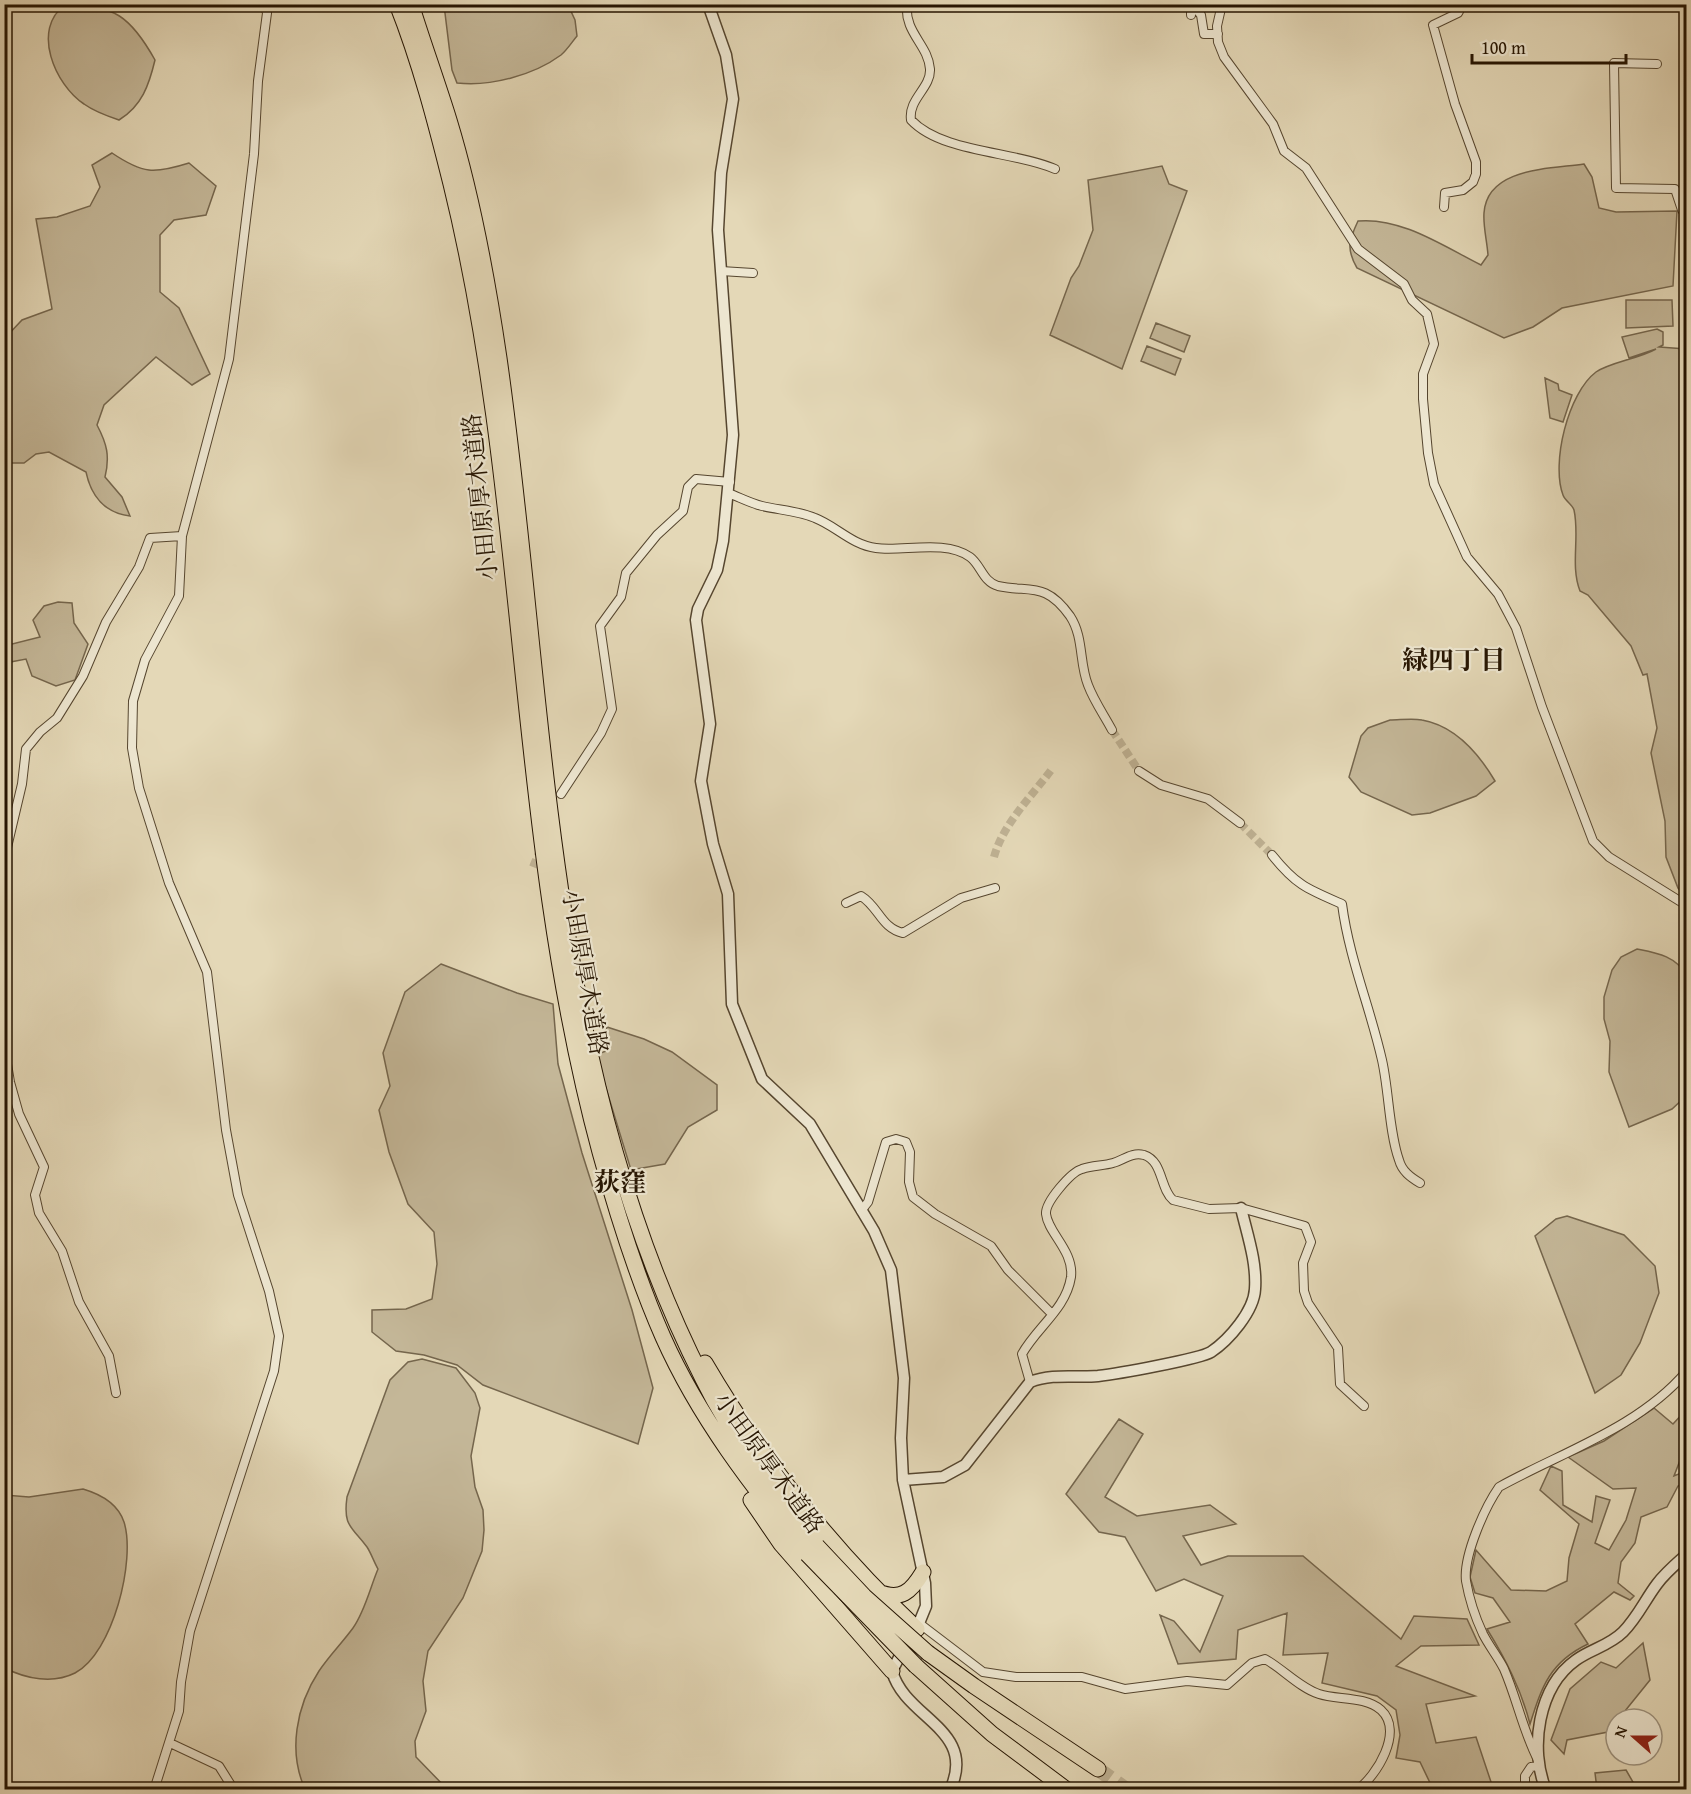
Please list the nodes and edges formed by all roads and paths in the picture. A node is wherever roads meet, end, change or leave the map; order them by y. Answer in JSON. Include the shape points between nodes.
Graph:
{"nodes":[{"id":1,"x":264,"y":4,"type":"edge"},
{"id":2,"x":397,"y":4,"type":"edge"},
{"id":3,"x":411,"y":4,"type":"edge"},
{"id":4,"x":708,"y":4,"type":"edge"},
{"id":5,"x":907,"y":4,"type":"edge"},
{"id":6,"x":1222,"y":4,"type":"edge"},
{"id":7,"x":1463,"y":4,"type":"edge"},
{"id":8,"x":1191,"y":15,"type":"dead end"},
{"id":9,"x":1218,"y":34,"type":"junction"},
{"id":10,"x":1657,"y":64,"type":"dead end"},
{"id":11,"x":1055,"y":169,"type":"dead end"},
{"id":12,"x":1444,"y":207,"type":"dead end"},
{"id":13,"x":1686,"y":210,"type":"edge"},
{"id":14,"x":721,"y":271,"type":"junction"},
{"id":15,"x":753,"y":273,"type":"dead end"},
{"id":16,"x":502,"y":427,"type":"junction"},
{"id":17,"x":729,"y":488,"type":"junction"},
{"id":18,"x":182,"y":536,"type":"junction"},
{"id":19,"x":533,"y":711,"type":"junction"},
{"id":20,"x":1112,"y":730,"type":"tunnel mouth"},
{"id":21,"x":1139,"y":771,"type":"tunnel mouth"},
{"id":22,"x":561,"y":794,"type":"dead end"},
{"id":23,"x":1240,"y":823,"type":"tunnel mouth"},
{"id":24,"x":1272,"y":855,"type":"tunnel mouth"},
{"id":25,"x":4,"y":860,"type":"edge"},
{"id":26,"x":995,"y":888,"type":"dead end"},
{"id":27,"x":846,"y":903,"type":"dead end"},
{"id":28,"x":1686,"y":905,"type":"edge"},
{"id":29,"x":4,"y":1046,"type":"edge"},
{"id":30,"x":1420,"y":1184,"type":"dead end"},
{"id":31,"x":1241,"y":1208,"type":"junction"},
{"id":32,"x":861,"y":1211,"type":"junction"},
{"id":33,"x":651,"y":1266,"type":"junction"},
{"id":34,"x":1052,"y":1314,"type":"junction"},
{"id":35,"x":1686,"y":1372,"type":"edge"},
{"id":36,"x":1030,"y":1382,"type":"junction"},
{"id":37,"x":116,"y":1393,"type":"dead end"},
{"id":38,"x":1364,"y":1406,"type":"dead end"},
{"id":39,"x":723,"y":1444,"type":"junction"},
{"id":40,"x":903,"y":1480,"type":"junction"},
{"id":41,"x":812,"y":1550,"type":"junction"},
{"id":42,"x":1686,"y":1555,"type":"edge"},
{"id":43,"x":923,"y":1572,"type":"junction"},
{"id":44,"x":878,"y":1592,"type":"junction"},
{"id":45,"x":919,"y":1627,"type":"junction"},
{"id":46,"x":892,"y":1671,"type":"junction"},
{"id":47,"x":170,"y":1743,"type":"junction"},
{"id":48,"x":1538,"y":1763,"type":"junction"},
{"id":49,"x":1098,"y":1769,"type":"tunnel mouth"},
{"id":50,"x":154,"y":1790,"type":"edge"},
{"id":51,"x":234,"y":1790,"type":"edge"},
{"id":52,"x":950,"y":1790,"type":"edge"},
{"id":53,"x":1067,"y":1790,"type":"edge"},
{"id":54,"x":1357,"y":1790,"type":"edge"},
{"id":55,"x":1525,"y":1790,"type":"edge"},
{"id":56,"x":1546,"y":1790,"type":"edge"}],
"edges":[{"from":1,"to":18,"type":"street","via":[[267,13],[258,81],[255,154],[229,359]]},
{"from":2,"to":16,"type":"highway","name":"小田原厚木道路","via":[[437,127]]},
{"from":3,"to":16,"type":"highway","name":"小田原厚木道路","via":[[450,124],[471,214],[498,353]]},
{"from":4,"to":14,"type":"street","via":[[726,55],[733,99],[721,173]]},
{"from":5,"to":11,"type":"street","via":[[909,27],[928,58],[930,72],[912,103],[911,120],[927,133],[976,151],[1032,159]]},
{"from":6,"to":9,"type":"street"},
{"from":7,"to":12,"type":"street","via":[[1458,13],[1433,25],[1476,162],[1476,174],[1463,190],[1445,193]]},
{"from":8,"to":9,"type":"street","via":[[1191,11],[1197,10],[1201,15],[1204,34]]},
{"from":9,"to":28,"type":"street","via":[[1224,57],[1273,124],[1284,151],[1306,168],[1358,249],[1404,284],[1412,300],[1427,314],[1434,344],[1423,374],[1423,399],[1434,484],[1467,557],[1498,594],[1516,628],[1593,841],[1609,857]]},
{"from":10,"to":13,"type":"street","via":[[1614,63],[1616,188],[1675,189]]},
{"from":14,"to":15,"type":"street"},
{"from":14,"to":17,"type":"street","via":[[732,435]]},
{"from":16,"to":19,"type":"highway","name":"小田原厚木道路"},
{"from":17,"to":20,"type":"street","via":[[758,505],[815,518],[876,548],[920,546],[955,552],[970,557],[988,581],[1044,593],[1070,616],[1079,633],[1088,684]]},
{"from":17,"to":22,"type":"street","via":[[696,479],[688,487],[683,511],[626,573],[621,597],[600,626],[612,709]]},
{"from":17,"to":32,"type":"street","via":[[717,570],[696,620],[710,724],[701,781],[713,844],[729,894],[730,992],[762,1079],[810,1124]]},
{"from":18,"to":25,"type":"street","via":[[150,538],[83,676],[57,718],[26,749]]},
{"from":18,"to":47,"type":"street","via":[[179,596],[145,660],[133,701],[132,748],[139,788],[169,883],[207,972],[238,1195],[279,1336],[274,1371],[190,1631],[179,1711]]},
{"from":19,"to":33,"type":"highway","name":"小田原厚木道路","via":[[590,1059],[609,1135]]},
{"from":19,"to":39,"type":"highway","name":"小田原厚木道路","via":[[556,951],[584,1094],[613,1197],[659,1327],[693,1396]]},
{"from":21,"to":23,"type":"street","via":[[1161,785],[1208,799]]},
{"from":24,"to":30,"type":"street","via":[[1302,887],[1342,904],[1355,967],[1382,1060],[1399,1160]]},
{"from":26,"to":27,"type":"street","via":[[961,898],[903,933],[887,928],[871,902],[861,896]]},
{"from":29,"to":37,"type":"street","via":[[20,1114],[44,1167],[34,1196],[39,1213],[62,1251],[79,1302],[109,1356]]},
{"from":31,"to":34,"type":"street","via":[[1203,1208],[1173,1200],[1155,1165],[1143,1155],[1079,1169],[1046,1210],[1071,1275],[1066,1296]]},
{"from":31,"to":36,"type":"street","via":[[1255,1272],[1255,1293],[1246,1314],[1210,1353],[1098,1376]]},
{"from":31,"to":38,"type":"street","via":[[1305,1226],[1311,1242],[1303,1263],[1304,1291],[1338,1348],[1340,1384]]},
{"from":32,"to":34,"type":"street","via":[[868,1202],[886,1142],[906,1142],[913,1197],[991,1246],[1008,1270]]},
{"from":32,"to":40,"type":"street","via":[[891,1270],[904,1378]]},
{"from":33,"to":41,"type":"highway","name":"小田原厚木道路","via":[[704,1383]]},
{"from":33,"to":44,"type":"highway","via":[[749,1435]]},
{"from":34,"to":36,"type":"street","via":[[1022,1354]]},
{"from":35,"to":48,"type":"street","via":[[1648,1405],[1605,1434],[1499,1487],[1489,1501],[1469,1557],[1466,1581],[1483,1632],[1519,1706]]},
{"from":36,"to":40,"type":"street","via":[[965,1465],[943,1477]]},
{"from":39,"to":41,"type":"highway","name":"小田原厚木道路"},
{"from":39,"to":46,"type":"highway","via":[[744,1489],[781,1544]]},
{"from":40,"to":43,"type":"street"},
{"from":41,"to":49,"type":"highway","name":"小田原厚木道路","bridge":true,"via":[[928,1653]]},
{"from":41,"to":53,"type":"highway","name":"小田原厚木道路","bridge":true,"via":[[916,1666],[992,1734]]},
{"from":42,"to":48,"type":"street","via":[[1658,1582],[1618,1637],[1577,1659],[1555,1680],[1543,1708]]},
{"from":43,"to":44,"type":"highway","via":[[915,1586],[902,1596]]},
{"from":43,"to":45,"type":"street","via":[[926,1606]]},
{"from":44,"to":45,"type":"highway"},
{"from":45,"to":46,"type":"street"},
{"from":45,"to":54,"type":"street","via":[[983,1672],[1016,1677],[1082,1677],[1125,1689],[1168,1682],[1227,1685],[1252,1663],[1265,1659],[1317,1694],[1381,1710],[1388,1720],[1388,1748]]},
{"from":46,"to":52,"type":"street","via":[[901,1692],[950,1741],[958,1769]]},
{"from":47,"to":50,"type":"street"},
{"from":47,"to":51,"type":"street","via":[[219,1766]]},
{"from":48,"to":55,"type":"street","via":[[1525,1776]]},
{"from":48,"to":56,"type":"street"}]}
